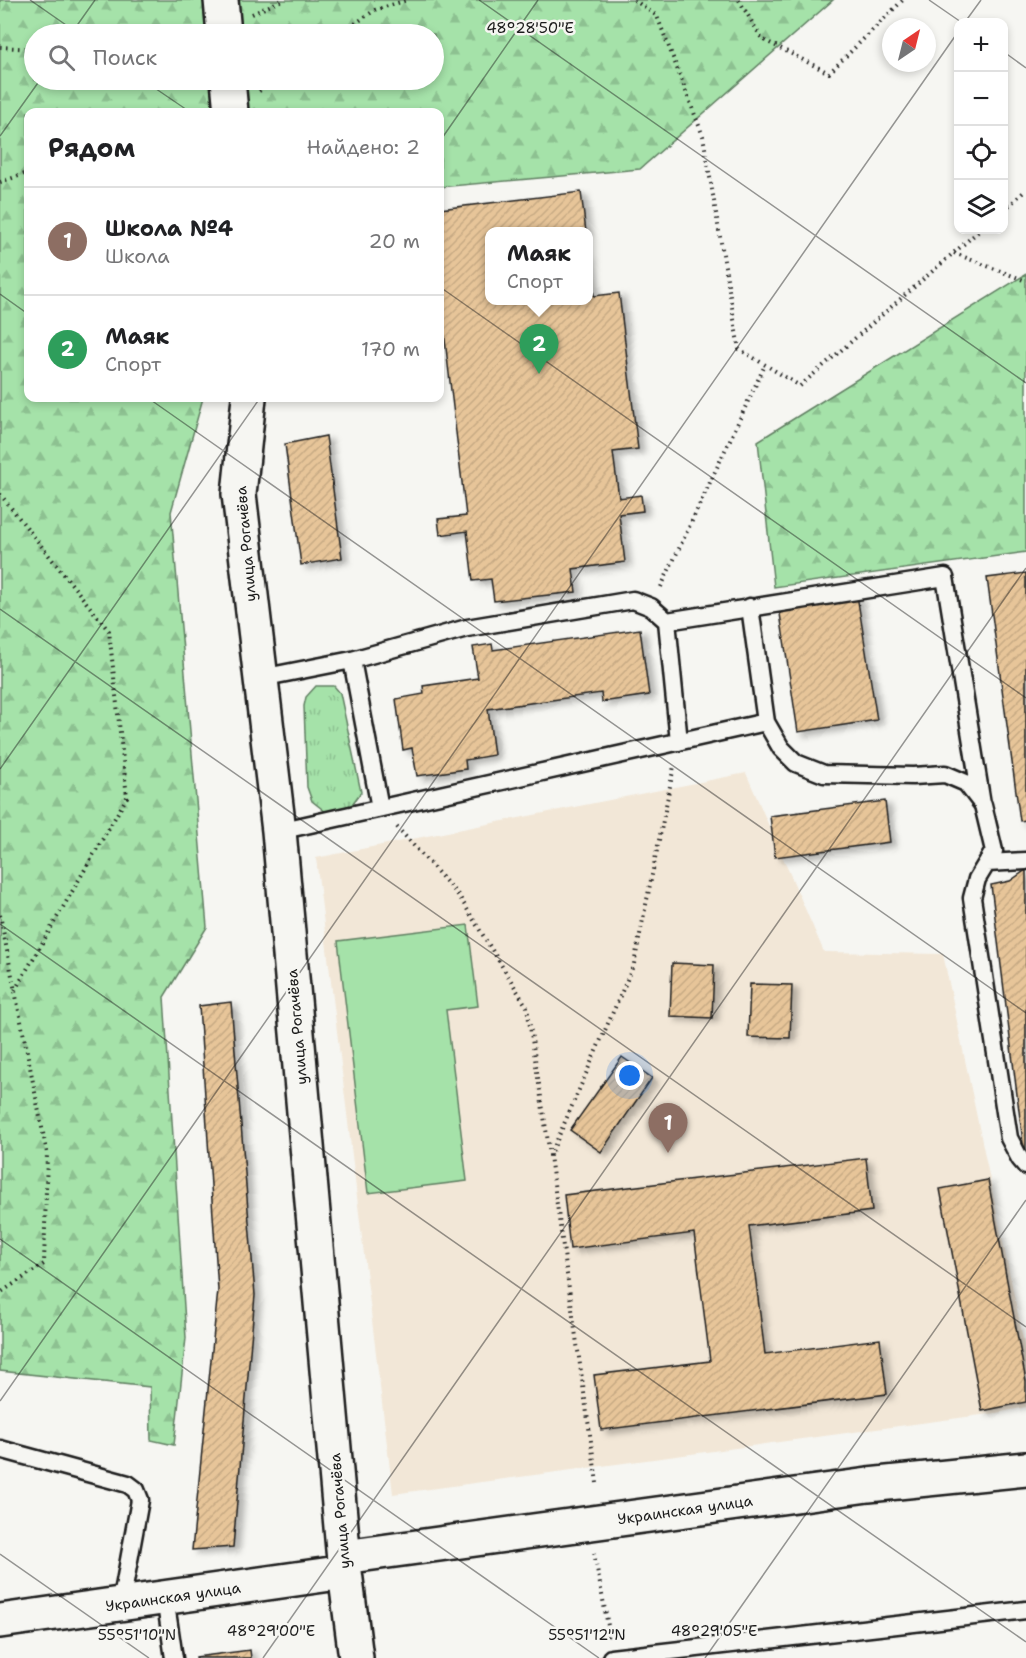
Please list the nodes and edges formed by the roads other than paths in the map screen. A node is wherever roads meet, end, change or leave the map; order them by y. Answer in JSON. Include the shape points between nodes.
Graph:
{"nodes":[{"id":1,"x":221,"y":0,"type":"edge"},
{"id":2,"x":223,"y":24,"type":"edge"},
{"id":3,"x":229,"y":90,"type":"edge"},
{"id":4,"x":231,"y":108,"type":"edge"},
{"id":5,"x":249,"y":402,"type":"edge"},
{"id":6,"x":750,"y":608,"type":"junction"},
{"id":7,"x":667,"y":621,"type":"junction"},
{"id":8,"x":352,"y":660,"type":"junction"},
{"id":9,"x":261,"y":678,"type":"junction"},
{"id":10,"x":766,"y":722,"type":"junction"},
{"id":11,"x":679,"y":742,"type":"junction"},
{"id":12,"x":982,"y":805,"type":"junction"},
{"id":13,"x":380,"y":808,"type":"junction"},
{"id":14,"x":279,"y":831,"type":"junction"},
{"id":15,"x":1026,"y":861,"type":"edge"},
{"id":16,"x":987,"y":862,"type":"junction"},
{"id":17,"x":1026,"y":1166,"type":"edge"},
{"id":18,"x":0,"y":1449,"type":"edge"},
{"id":19,"x":1026,"y":1469,"type":"edge"},
{"id":20,"x":345,"y":1565,"type":"junction"},
{"id":21,"x":165,"y":1598,"type":"junction"},
{"id":22,"x":121,"y":1604,"type":"junction"},
{"id":23,"x":1026,"y":1610,"type":"edge"},
{"id":24,"x":0,"y":1621,"type":"edge"},
{"id":25,"x":174,"y":1658,"type":"edge"},
{"id":26,"x":356,"y":1658,"type":"edge"},
{"id":27,"x":611,"y":1658,"type":"edge"}],
"edges":[{"from":1,"to":2,"type":"street"},
{"from":3,"to":4,"type":"street"},
{"from":5,"to":9,"type":"street","name":"улица Рогачёва","via":[[239,494]]},
{"from":6,"to":7,"type":"lane"},
{"from":6,"to":10,"type":"lane"},
{"from":6,"to":12,"type":"lane","via":[[945,577]]},
{"from":7,"to":8,"type":"lane","via":[[651,607],[633,600],[467,628]]},
{"from":7,"to":11,"type":"lane"},
{"from":8,"to":9,"type":"lane"},
{"from":8,"to":13,"type":"lane"},
{"from":9,"to":14,"type":"street","name":"улица Рогачёва"},
{"from":10,"to":11,"type":"lane"},
{"from":10,"to":12,"type":"lane","via":[[781,748],[796,763],[824,774],[945,774],[966,783]]},
{"from":11,"to":13,"type":"lane"},
{"from":12,"to":16,"type":"lane","via":[[993,851]]},
{"from":13,"to":14,"type":"lane"},
{"from":14,"to":20,"type":"street","name":"улица Рогачёва"},
{"from":15,"to":16,"type":"lane"},
{"from":16,"to":17,"type":"lane","via":[[976,879],[972,898],[1009,1138]]},
{"from":18,"to":22,"type":"lane","via":[[128,1484],[136,1490],[140,1500]]},
{"from":19,"to":20,"type":"street","name":"Украинская улица","via":[[868,1485],[589,1524]]},
{"from":20,"to":21,"type":"street","name":"Украинская улица"},
{"from":20,"to":26,"type":"street","name":"улица Рогачёва"},
{"from":21,"to":22,"type":"street","name":"Украинская улица"},
{"from":21,"to":25,"type":"lane"},
{"from":22,"to":24,"type":"street","name":"Украинская улица"},
{"from":23,"to":27,"type":"lane"}]}
